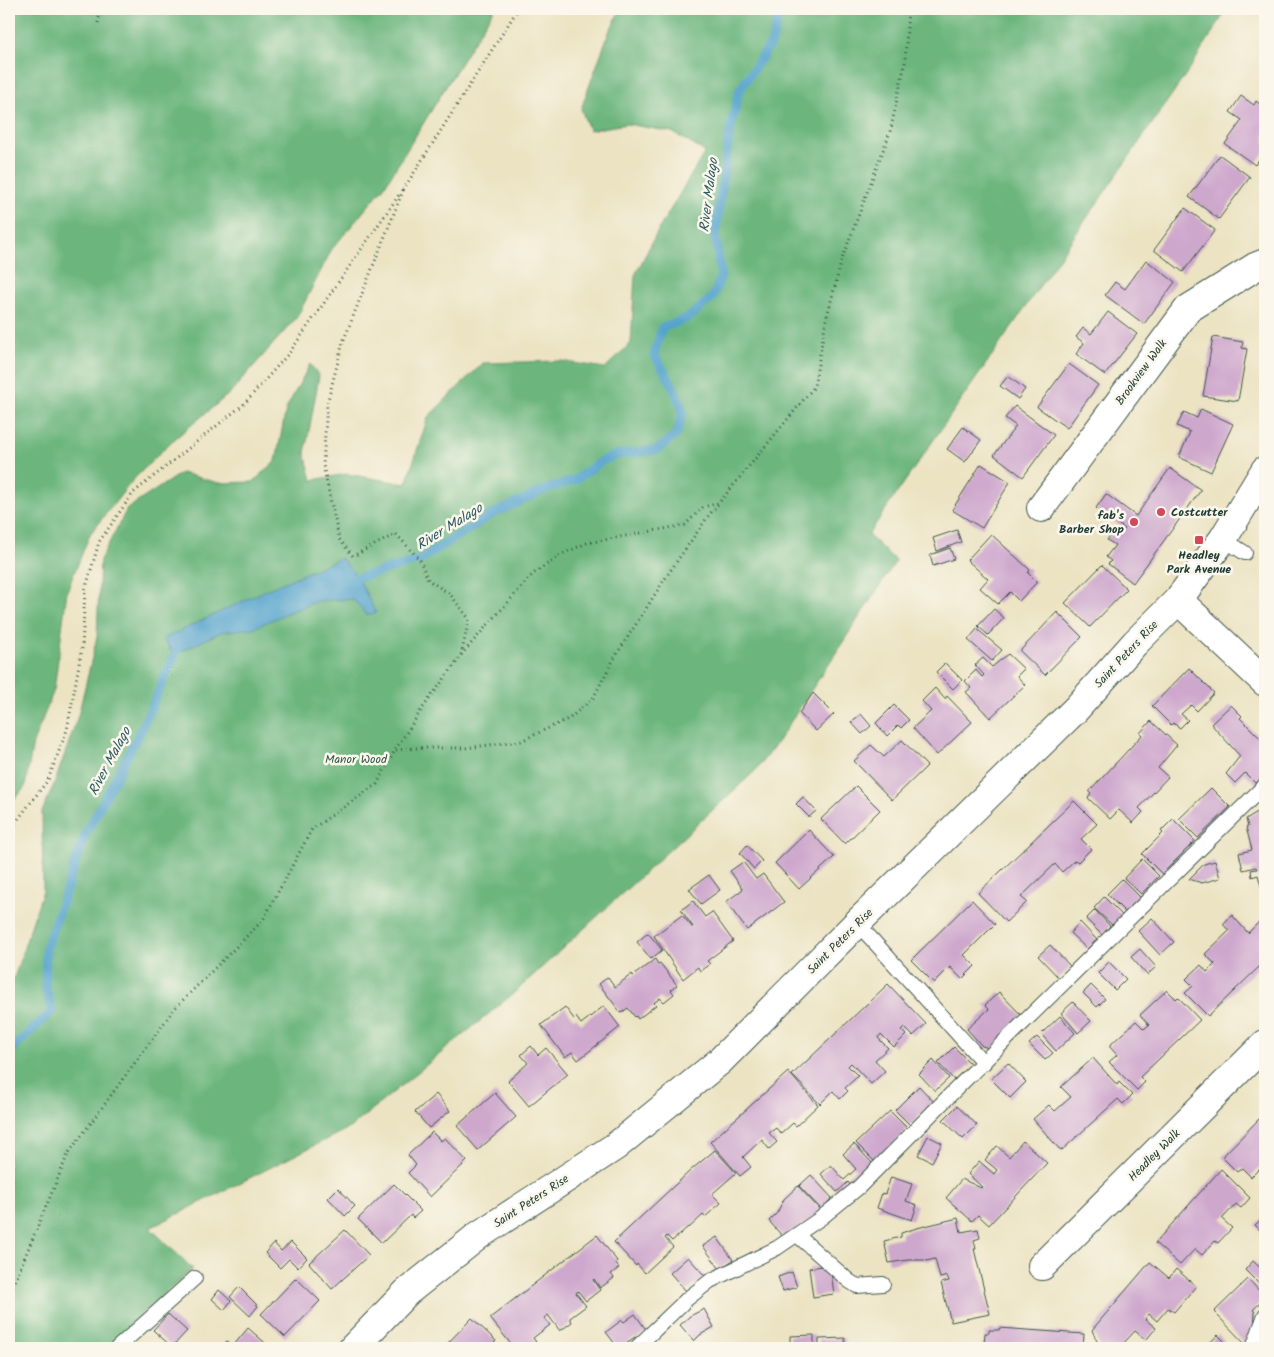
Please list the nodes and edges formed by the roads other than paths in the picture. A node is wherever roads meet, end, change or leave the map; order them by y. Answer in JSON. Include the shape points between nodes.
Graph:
{"nodes":[{"id":1,"x":1265,"y":263,"type":"edge"},
{"id":2,"x":1265,"y":470,"type":"edge"},
{"id":3,"x":1041,"y":508,"type":"dead end"},
{"id":4,"x":1178,"y":600,"type":"junction"},
{"id":5,"x":1265,"y":682,"type":"edge"},
{"id":6,"x":1265,"y":785,"type":"edge"},
{"id":7,"x":857,"y":923,"type":"junction"},
{"id":8,"x":1265,"y":1044,"type":"edge"},
{"id":9,"x":984,"y":1062,"type":"junction"},
{"id":10,"x":797,"y":1235,"type":"junction"},
{"id":11,"x":1042,"y":1266,"type":"dead end"},
{"id":12,"x":195,"y":1278,"type":"dead end"},
{"id":13,"x":883,"y":1284,"type":"dead end"},
{"id":14,"x":1265,"y":1315,"type":"edge"},
{"id":15,"x":117,"y":1348,"type":"edge"},
{"id":16,"x":353,"y":1348,"type":"edge"},
{"id":17,"x":636,"y":1348,"type":"edge"},
{"id":18,"x":1253,"y":1348,"type":"edge"}],
"edges":[{"from":1,"to":3,"type":"street","name":"Brookview Walk","via":[[1188,309]]},
{"from":2,"to":4,"type":"street","name":"Saint Peters Rise","via":[[1234,546]]},
{"from":4,"to":5,"type":"street"},
{"from":4,"to":7,"type":"street","name":"Saint Peters Rise","via":[[1076,709]]},
{"from":6,"to":9,"type":"lane"},
{"from":7,"to":9,"type":"lane"},
{"from":7,"to":16,"type":"street","name":"Saint Peters Rise","via":[[720,1061],[616,1146],[472,1241],[407,1292]]},
{"from":8,"to":11,"type":"street","name":"Headley Walk"},
{"from":9,"to":10,"type":"lane","via":[[859,1187]]},
{"from":10,"to":13,"type":"lane","via":[[857,1286]]},
{"from":10,"to":17,"type":"lane","via":[[710,1281]]},
{"from":12,"to":15,"type":"lane"},
{"from":14,"to":18,"type":"lane"}]}
